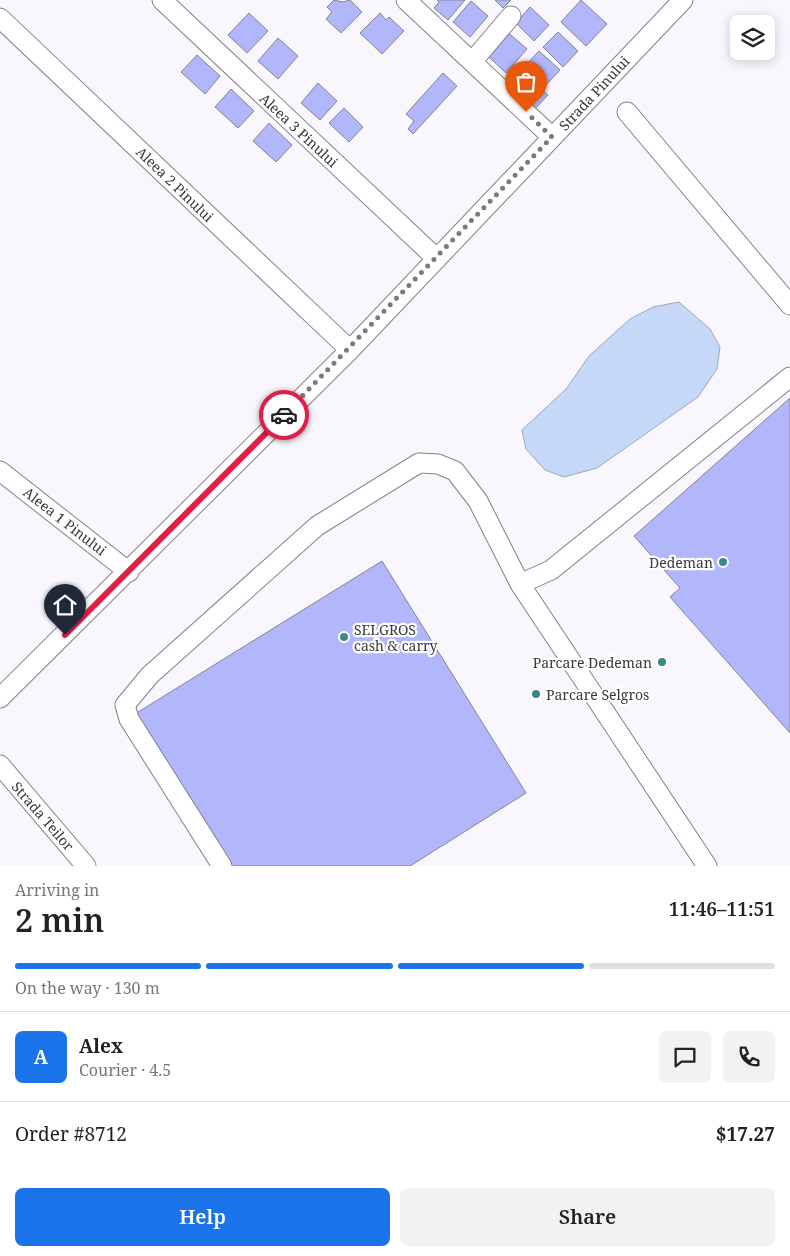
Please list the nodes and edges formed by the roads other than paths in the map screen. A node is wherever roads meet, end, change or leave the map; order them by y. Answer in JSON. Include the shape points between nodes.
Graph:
{"nodes":[{"id":1,"x":162,"y":0,"type":"edge"},
{"id":2,"x":406,"y":0,"type":"edge"},
{"id":3,"x":683,"y":0,"type":"edge"},
{"id":4,"x":511,"y":16,"type":"dead end"},
{"id":5,"x":0,"y":18,"type":"edge"},
{"id":6,"x":472,"y":62,"type":"junction"},
{"id":7,"x":628,"y":112,"type":"dead end"},
{"id":8,"x":552,"y":137,"type":"junction"},
{"id":9,"x":437,"y":259,"type":"junction"},
{"id":10,"x":790,"y":304,"type":"edge"},
{"id":11,"x":350,"y":350,"type":"junction"},
{"id":12,"x":790,"y":377,"type":"edge"},
{"id":13,"x":0,"y":471,"type":"edge"},
{"id":14,"x":129,"y":572,"type":"junction"},
{"id":15,"x":520,"y":584,"type":"junction"},
{"id":16,"x":0,"y":698,"type":"edge"},
{"id":17,"x":0,"y":765,"type":"edge"},
{"id":18,"x":86,"y":866,"type":"edge"},
{"id":19,"x":222,"y":866,"type":"edge"},
{"id":20,"x":707,"y":866,"type":"edge"}],
"edges":[{"from":1,"to":9,"type":"street","name":"Aleea 3 Pinului"},
{"from":2,"to":6,"type":"street"},
{"from":3,"to":8,"type":"street","name":"Strada Pinului"},
{"from":4,"to":6,"type":"street"},
{"from":5,"to":11,"type":"street","name":"Aleea 2 Pinului"},
{"from":6,"to":8,"type":"street"},
{"from":7,"to":10,"type":"street"},
{"from":8,"to":9,"type":"street","name":"Strada Pinului"},
{"from":9,"to":11,"type":"street","name":"Strada Pinului"},
{"from":11,"to":14,"type":"street","name":"Strada Pinului"},
{"from":12,"to":15,"type":"street","via":[[551,570]]},
{"from":13,"to":14,"type":"street","name":"Aleea 1 Pinului"},
{"from":14,"to":16,"type":"street","name":"Strada Pinului"},
{"from":15,"to":19,"type":"street","via":[[478,501],[455,471],[438,464],[419,464],[317,526],[150,675],[125,705],[129,719]]},
{"from":15,"to":20,"type":"street"},
{"from":17,"to":18,"type":"street","name":"Strada Teilor"}]}
